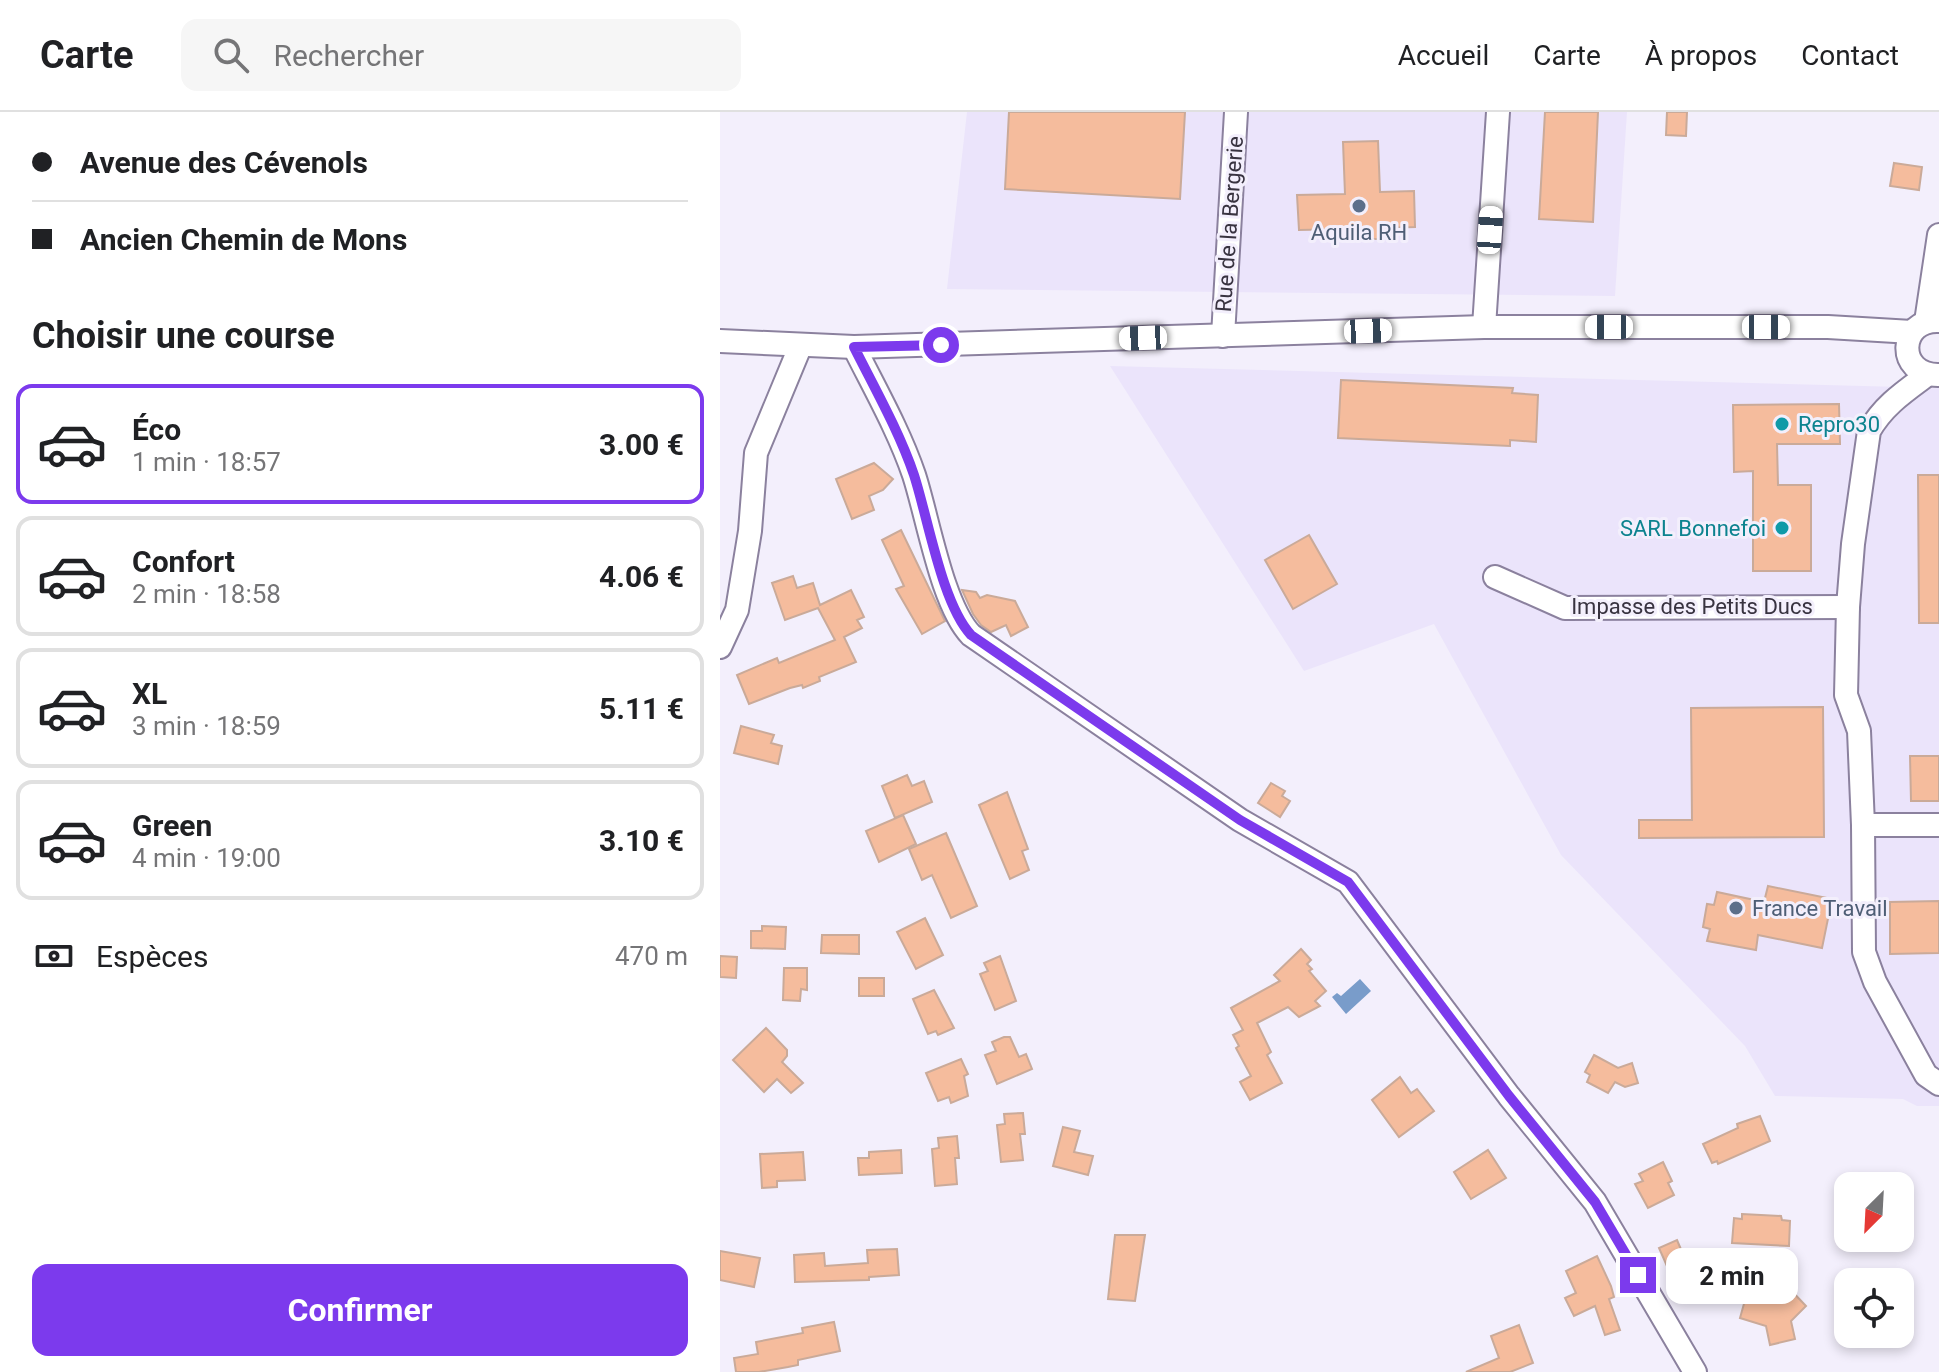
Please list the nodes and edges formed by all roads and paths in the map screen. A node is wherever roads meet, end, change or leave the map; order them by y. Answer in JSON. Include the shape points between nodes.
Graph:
{"nodes":[{"id":1,"x":1236,"y":112,"type":"edge"},
{"id":2,"x":1498,"y":112,"type":"edge"},
{"id":3,"x":1939,"y":235,"type":"edge"},
{"id":4,"x":1926,"y":325,"type":"edge"},
{"id":5,"x":1484,"y":327,"type":"junction"},
{"id":6,"x":1828,"y":327,"type":"junction"},
{"id":7,"x":1223,"y":336,"type":"junction"},
{"id":8,"x":720,"y":341,"type":"edge"},
{"id":9,"x":800,"y":347,"type":"junction"},
{"id":10,"x":854,"y":347,"type":"junction"},
{"id":11,"x":1922,"y":367,"type":"edge"},
{"id":12,"x":1495,"y":577,"type":"dead end"},
{"id":13,"x":1848,"y":607,"type":"junction"},
{"id":14,"x":720,"y":647,"type":"edge"},
{"id":15,"x":1863,"y":825,"type":"junction"},
{"id":16,"x":1939,"y":825,"type":"edge"},
{"id":17,"x":1939,"y":1084,"type":"edge"},
{"id":18,"x":1695,"y":1372,"type":"edge"}],
"edges":[{"from":1,"to":7,"type":"street","name":"Rue de la Bergerie"},
{"from":2,"to":5,"type":"street"},
{"from":3,"to":4,"type":"street"},
{"from":4,"to":6,"type":"street"},
{"from":4,"to":11,"type":"street","via":[[1907,347]]},
{"from":5,"to":6,"type":"street"},
{"from":5,"to":7,"type":"street"},
{"from":6,"to":11,"type":"street"},
{"from":7,"to":10,"type":"street"},
{"from":8,"to":9,"type":"street"},
{"from":9,"to":10,"type":"street"},
{"from":9,"to":14,"type":"street","via":[[756,453],[737,610]]},
{"from":10,"to":18,"type":"street","via":[[913,472],[961,624],[1240,820],[1348,882],[1595,1202]]},
{"from":11,"to":13,"type":"street","via":[[1869,431]]},
{"from":12,"to":13,"type":"street","name":"Impasse des Petits Ducs","via":[[1565,608]]},
{"from":13,"to":15,"type":"street","via":[[1846,695],[1859,731]]},
{"from":15,"to":16,"type":"street"},
{"from":15,"to":17,"type":"street","via":[[1864,952],[1926,1075]]}]}
